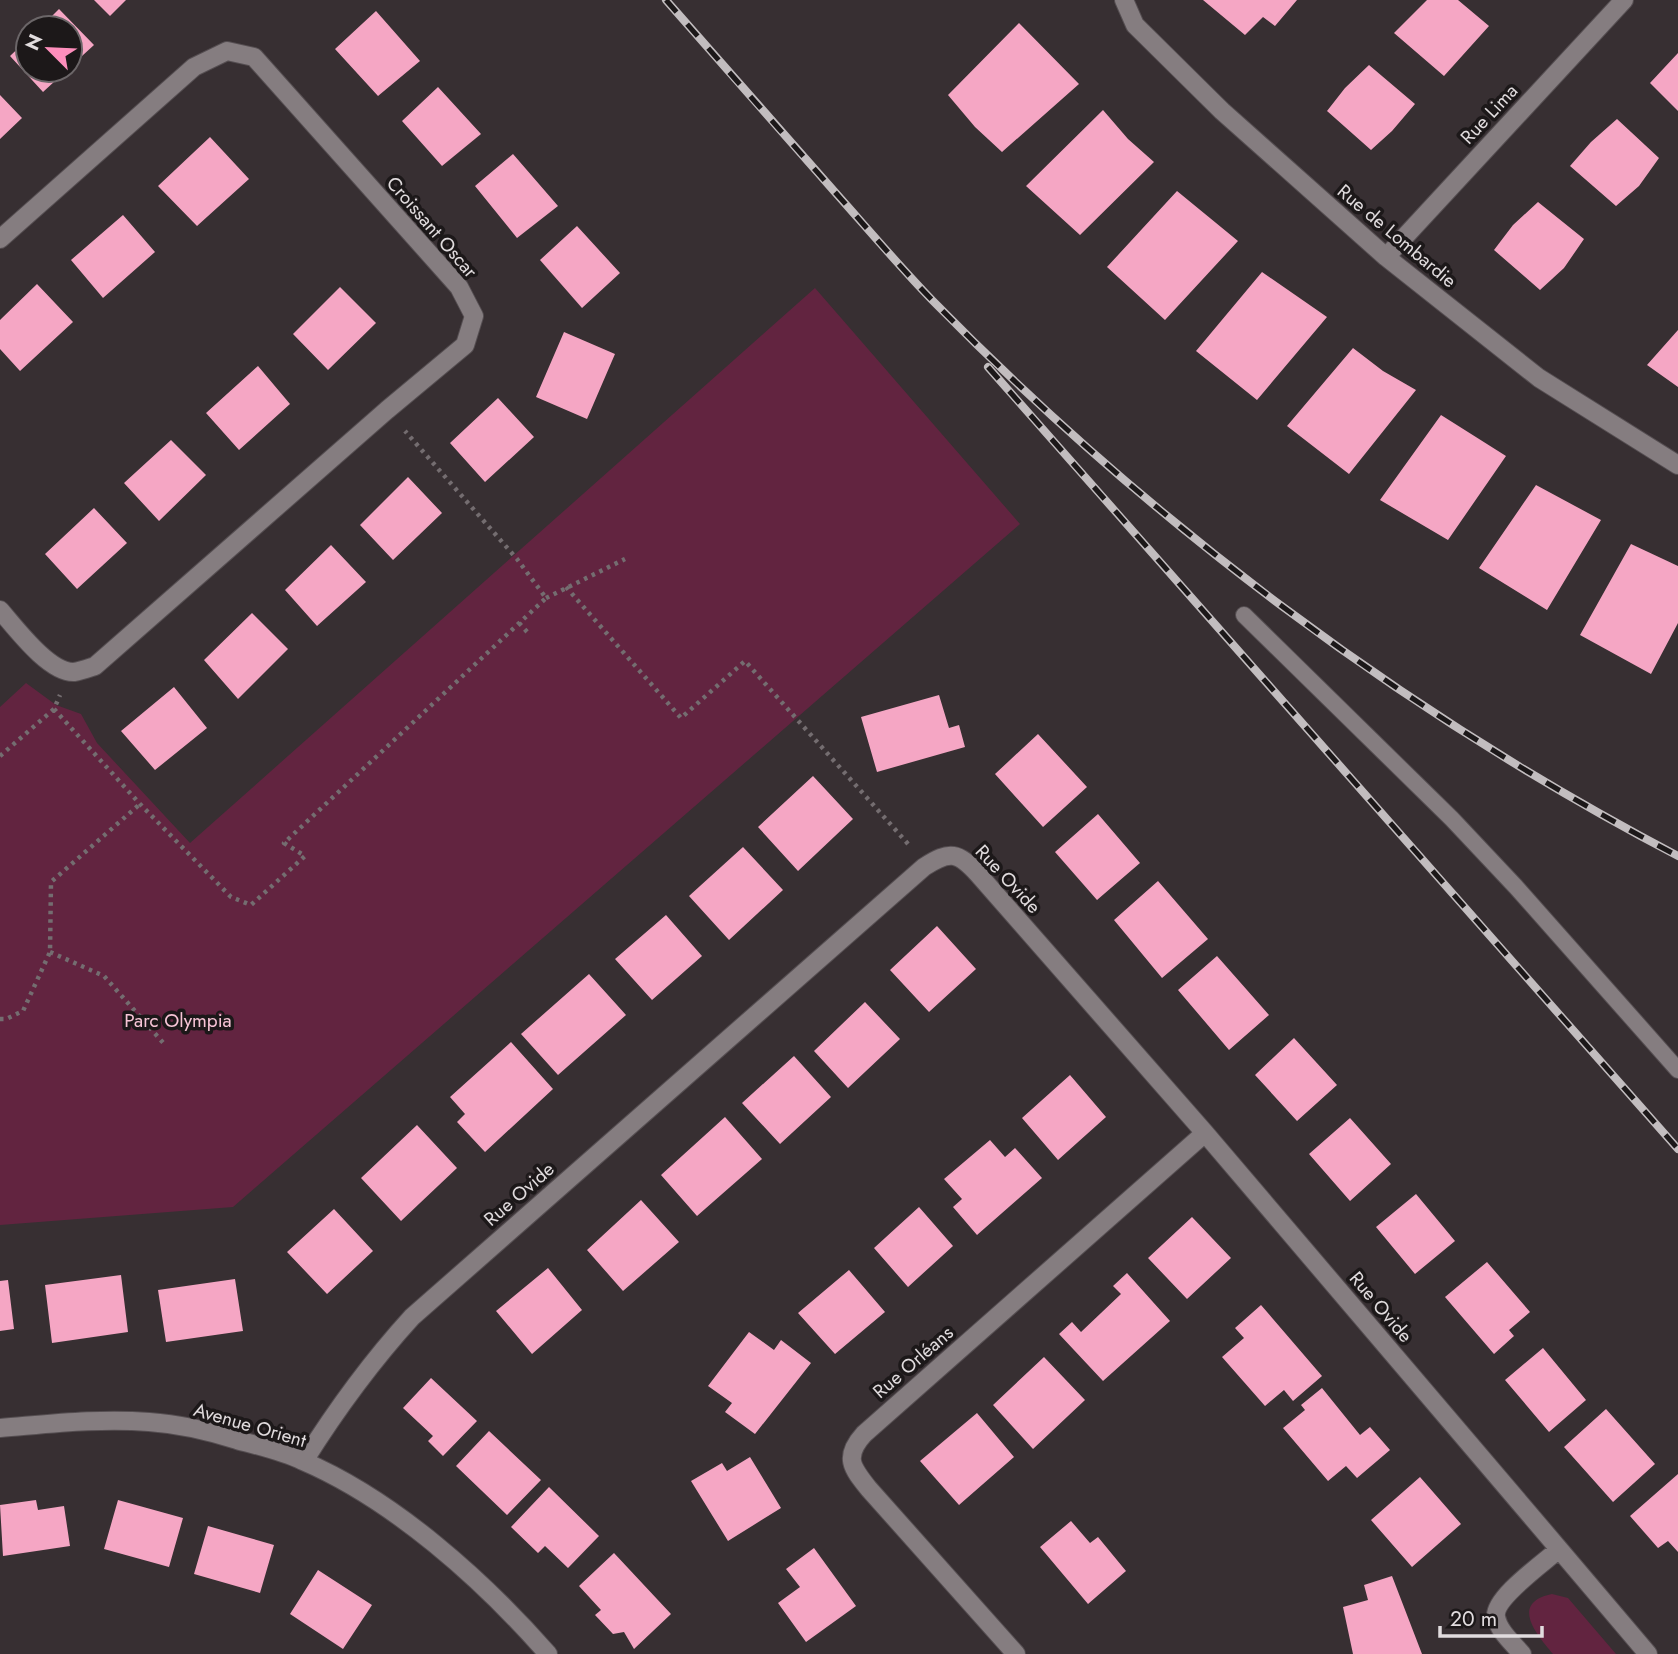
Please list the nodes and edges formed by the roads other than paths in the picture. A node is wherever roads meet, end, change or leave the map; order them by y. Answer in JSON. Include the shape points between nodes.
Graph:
{"nodes":[{"id":1,"x":1124,"y":0,"type":"edge"},
{"id":2,"x":1624,"y":0,"type":"edge"},
{"id":3,"x":0,"y":239,"type":"edge"},
{"id":4,"x":1386,"y":257,"type":"junction"},
{"id":5,"x":1678,"y":465,"type":"edge"},
{"id":6,"x":0,"y":610,"type":"edge"},
{"id":7,"x":1244,"y":615,"type":"dead end"},
{"id":8,"x":1678,"y":1070,"type":"edge"},
{"id":9,"x":1205,"y":1133,"type":"junction"},
{"id":10,"x":0,"y":1429,"type":"edge"},
{"id":11,"x":304,"y":1461,"type":"junction"},
{"id":12,"x":1559,"y":1549,"type":"junction"},
{"id":13,"x":548,"y":1654,"type":"edge"},
{"id":14,"x":1016,"y":1654,"type":"edge"},
{"id":15,"x":1522,"y":1654,"type":"edge"},
{"id":16,"x":1648,"y":1654,"type":"edge"}],
"edges":[{"from":1,"to":4,"type":"street","name":"Rue de Lombardie","via":[[1135,25]]},
{"from":2,"to":4,"type":"street","name":"Rue Lima"},
{"from":3,"to":6,"type":"street","name":"Croissant Oscar","via":[[194,67],[227,51],[254,57],[458,287],[474,316],[466,345],[95,666],[72,672],[54,664],[37,652]]},
{"from":4,"to":5,"type":"street","name":"Rue de Lombardie","via":[[1539,378]]},
{"from":7,"to":8,"type":"lane","via":[[1452,819]]},
{"from":9,"to":11,"type":"street","name":"Rue Ovide","via":[[972,867],[958,856],[943,856],[924,867],[412,1317],[346,1397]]},
{"from":9,"to":12,"type":"street","name":"Rue Ovide"},
{"from":9,"to":14,"type":"street","name":"Rue Orléans","via":[[864,1434],[853,1450],[852,1465],[869,1489]]},
{"from":10,"to":11,"type":"street","name":"Avenue Orient","via":[[89,1420],[150,1422],[212,1432]]},
{"from":11,"to":13,"type":"street","name":"Avenue Orient","via":[[401,1519],[478,1581]]},
{"from":12,"to":15,"type":"street","via":[[1498,1607],[1500,1628]]},
{"from":12,"to":16,"type":"street","name":"Rue Ovide"}]}
